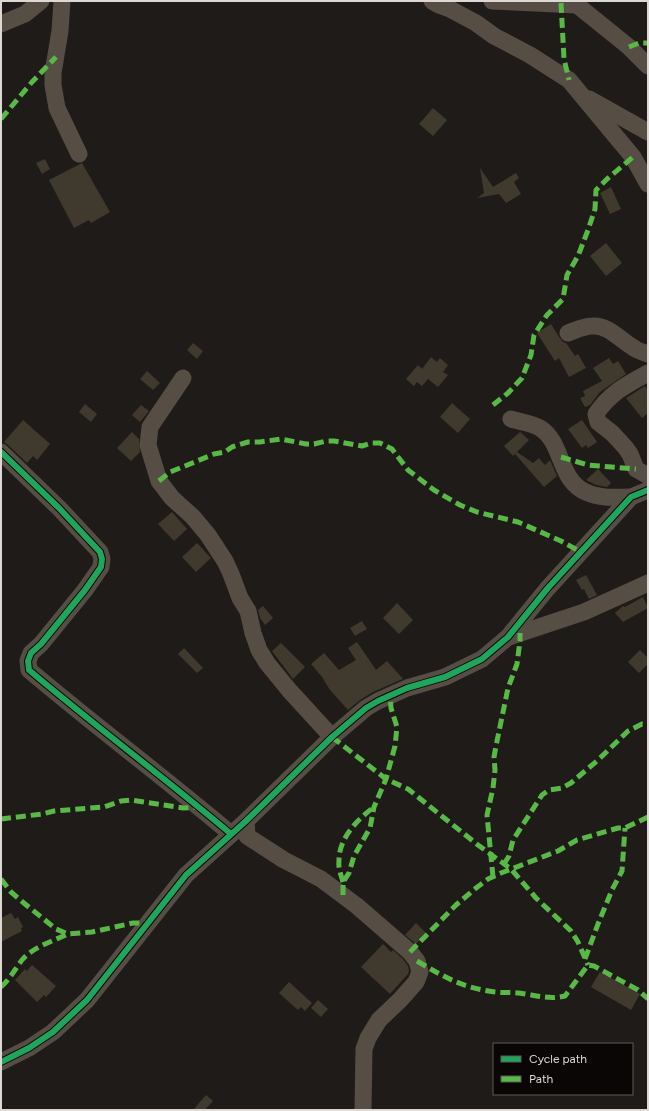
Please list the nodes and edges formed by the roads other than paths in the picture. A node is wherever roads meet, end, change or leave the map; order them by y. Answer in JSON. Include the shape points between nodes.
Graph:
{"nodes":[{"id":1,"x":41,"y":1,"type":"edge"},
{"id":2,"x":62,"y":1,"type":"edge"},
{"id":3,"x":432,"y":1,"type":"edge"},
{"id":4,"x":492,"y":1,"type":"edge"},
{"id":5,"x":574,"y":3,"type":"edge"},
{"id":6,"x":1,"y":24,"type":"edge"},
{"id":7,"x":648,"y":66,"type":"edge"},
{"id":8,"x":582,"y":95,"type":"junction"},
{"id":9,"x":648,"y":132,"type":"edge"},
{"id":10,"x":79,"y":154,"type":"dead end"},
{"id":11,"x":648,"y":184,"type":"edge"},
{"id":12,"x":568,"y":333,"type":"dead end"},
{"id":13,"x":648,"y":354,"type":"edge"},
{"id":14,"x":648,"y":373,"type":"edge"},
{"id":15,"x":184,"y":378,"type":"dead end"},
{"id":16,"x":510,"y":419,"type":"dead end"},
{"id":17,"x":1,"y":452,"type":"edge"},
{"id":18,"x":648,"y":476,"type":"edge"},
{"id":19,"x":648,"y":490,"type":"edge"},
{"id":20,"x":631,"y":497,"type":"junction"},
{"id":21,"x":648,"y":583,"type":"edge"},
{"id":22,"x":508,"y":637,"type":"junction"},
{"id":23,"x":332,"y":736,"type":"junction"},
{"id":24,"x":246,"y":821,"type":"junction"},
{"id":25,"x":232,"y":834,"type":"junction"},
{"id":26,"x":2,"y":1060,"type":"edge"},
{"id":27,"x":363,"y":1110,"type":"edge"}],
"edges":[{"from":1,"to":6,"type":"street","via":[[25,14]]},
{"from":2,"to":10,"type":"street","via":[[53,85],[57,108]]},
{"from":3,"to":8,"type":"street","via":[[476,23],[553,69],[569,80]]},
{"from":4,"to":5,"type":"street"},
{"from":5,"to":7,"type":"street"},
{"from":8,"to":9,"type":"street"},
{"from":8,"to":11,"type":"street","via":[[633,157]]},
{"from":12,"to":13,"type":"street","via":[[600,326]]},
{"from":14,"to":18,"type":"street","via":[[615,391],[596,414],[598,422],[625,447],[636,469]]},
{"from":15,"to":23,"type":"street","via":[[150,427],[148,445],[159,481],[208,535],[225,561],[240,598],[248,610],[257,644],[267,663]]},
{"from":16,"to":20,"type":"street","via":[[534,425],[547,434],[565,472],[579,488],[594,495]]},
{"from":17,"to":25,"type":"street","via":[[64,513],[100,552],[102,559],[101,567],[85,590],[31,653],[28,661],[29,670]]},
{"from":19,"to":20,"type":"street"},
{"from":20,"to":22,"type":"street"},
{"from":21,"to":22,"type":"street","via":[[584,612]]},
{"from":22,"to":23,"type":"street","via":[[482,659],[445,677],[390,694],[366,708]]},
{"from":23,"to":24,"type":"street"},
{"from":24,"to":25,"type":"street"},
{"from":24,"to":27,"type":"street","via":[[247,836],[320,879],[357,906],[410,952],[420,966],[416,982],[379,1020],[368,1038],[364,1049]]},
{"from":25,"to":26,"type":"street","via":[[186,875],[87,1000],[53,1032],[29,1048]]}]}
